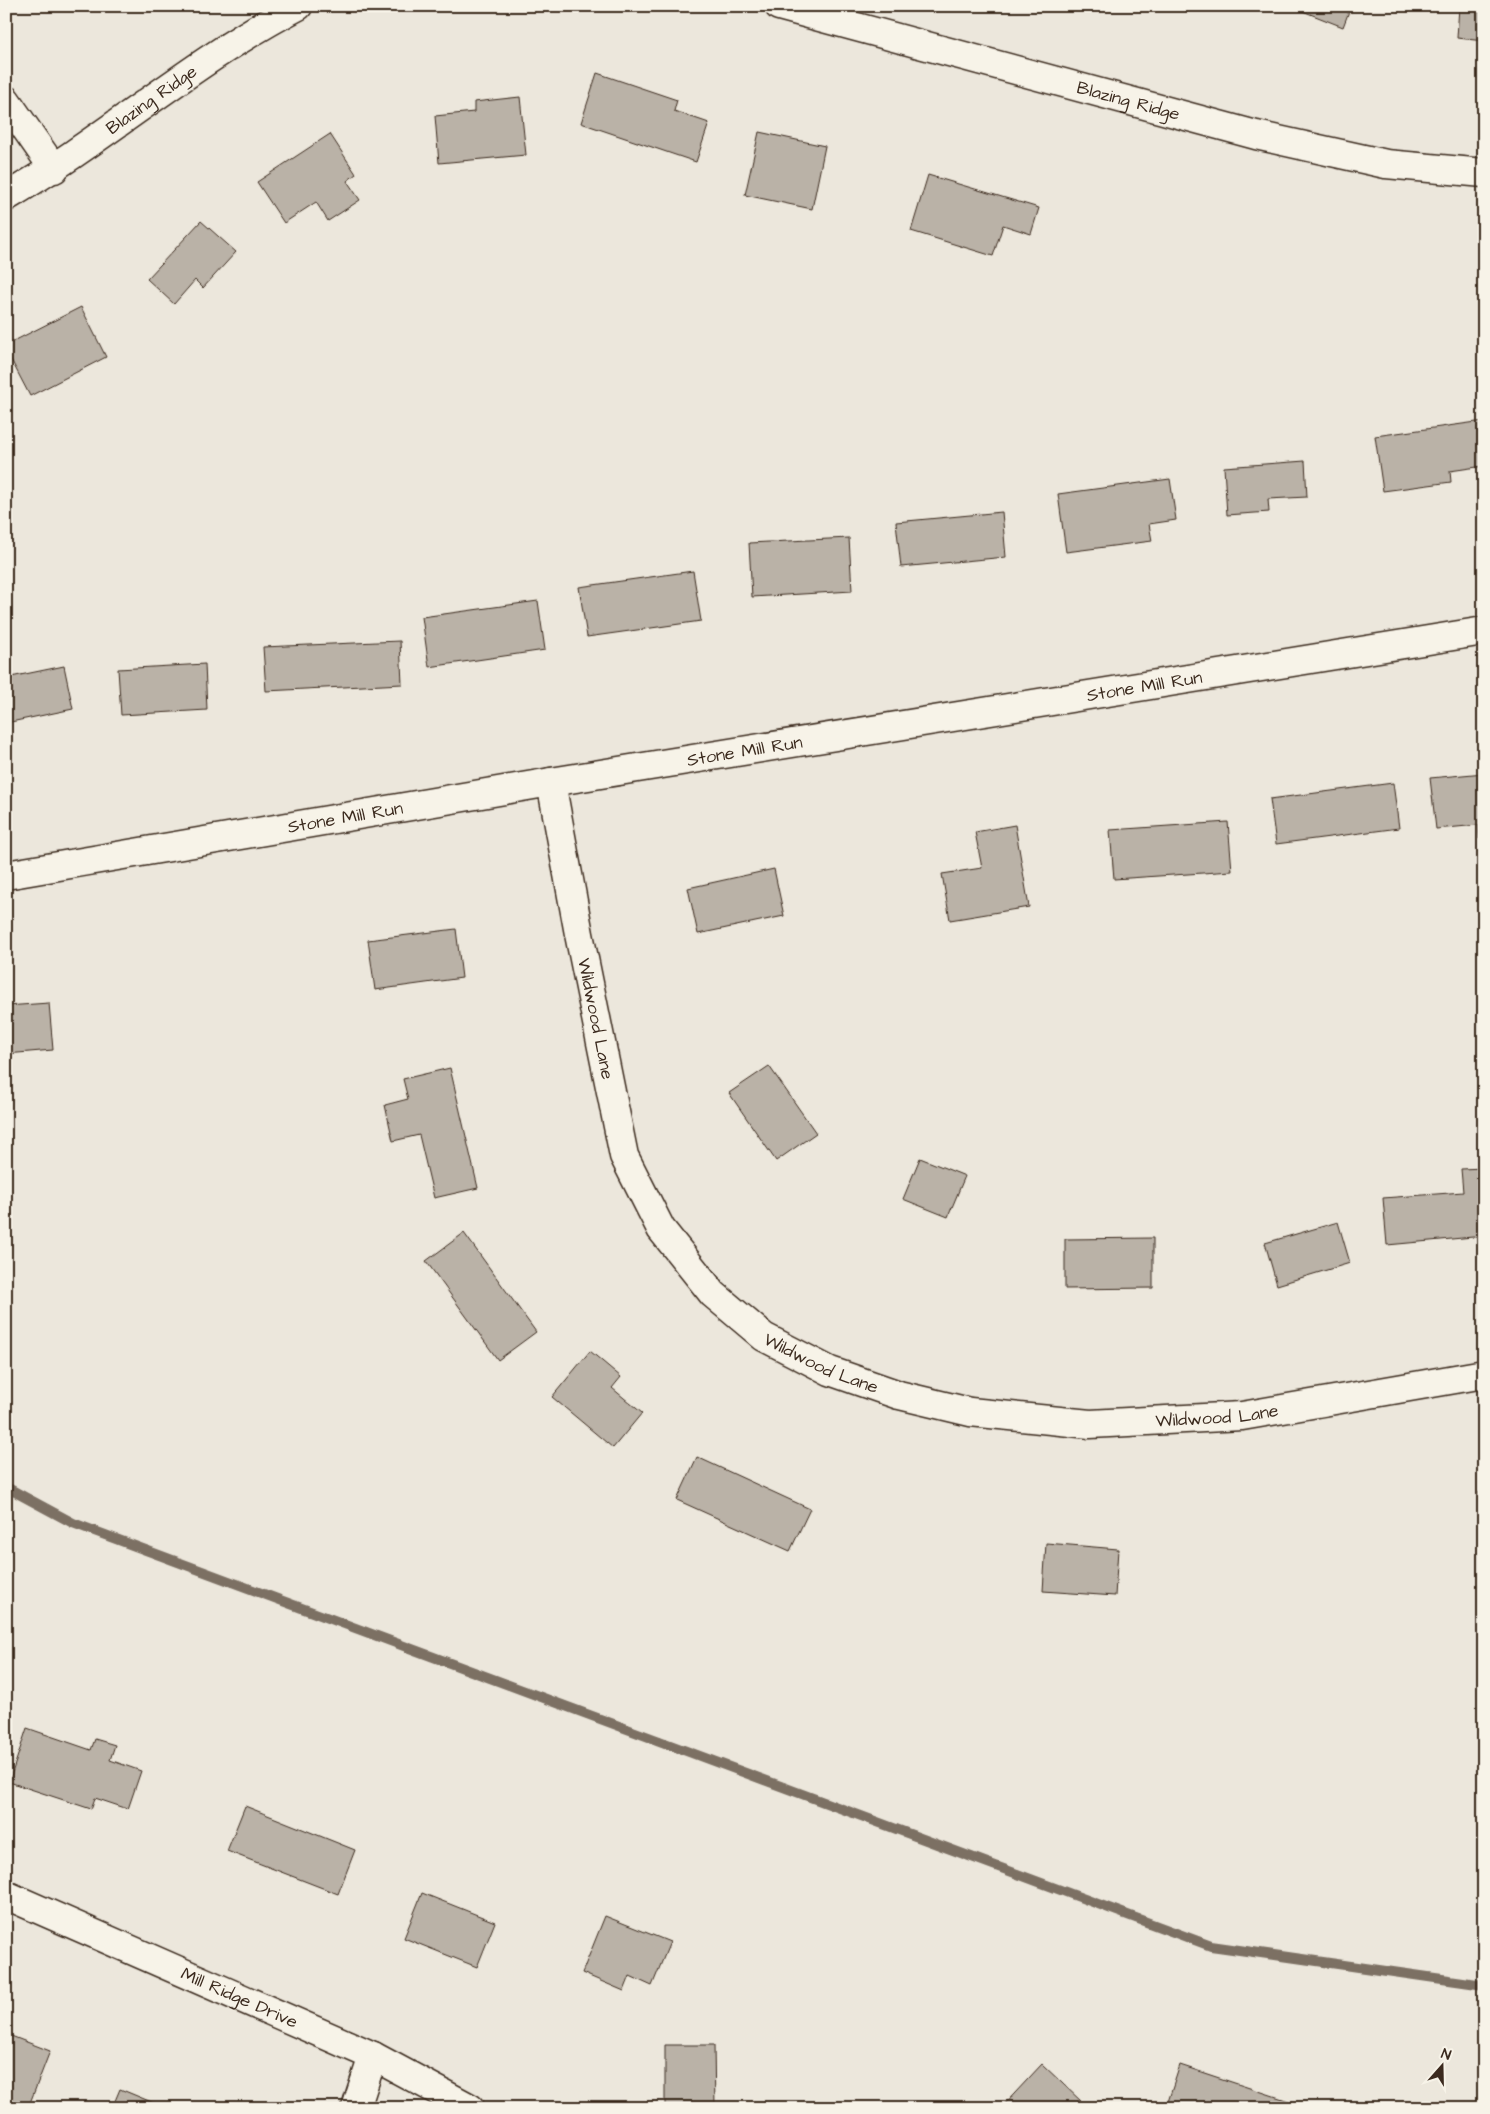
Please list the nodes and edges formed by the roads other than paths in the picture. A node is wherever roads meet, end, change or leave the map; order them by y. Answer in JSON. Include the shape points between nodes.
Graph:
{"nodes":[{"id":1,"x":298,"y":6,"type":"edge"},
{"id":2,"x":779,"y":6,"type":"edge"},
{"id":3,"x":6,"y":100,"type":"edge"},
{"id":4,"x":54,"y":169,"type":"junction"},
{"id":5,"x":1484,"y":173,"type":"edge"},
{"id":6,"x":6,"y":196,"type":"edge"},
{"id":7,"x":1484,"y":631,"type":"edge"},
{"id":8,"x":551,"y":782,"type":"junction"},
{"id":9,"x":6,"y":875,"type":"edge"},
{"id":10,"x":1484,"y":1374,"type":"edge"},
{"id":11,"x":6,"y":1894,"type":"edge"},
{"id":12,"x":373,"y":2056,"type":"junction"},
{"id":13,"x":356,"y":2108,"type":"edge"},
{"id":14,"x":470,"y":2108,"type":"edge"}],
"edges":[{"from":1,"to":4,"type":"street","name":"Blazing Ridge","via":[[172,83]]},
{"from":2,"to":5,"type":"street","name":"Blazing Ridge","via":[[1256,135],[1386,164]]},
{"from":3,"to":4,"type":"street"},
{"from":4,"to":6,"type":"street","name":"Blazing Ridge"},
{"from":7,"to":8,"type":"street","name":"Stone Mill Run"},
{"from":8,"to":9,"type":"street","name":"Stone Mill Run"},
{"from":8,"to":10,"type":"street","name":"Wildwood Lane","via":[[624,1156],[661,1229],[713,1294],[764,1337],[830,1371],[899,1395],[970,1412],[1090,1424],[1242,1416]]},
{"from":11,"to":12,"type":"street","name":"Mill Ridge Drive"},
{"from":12,"to":13,"type":"street"},
{"from":12,"to":14,"type":"street","name":"Mill Ridge Drive"}]}
